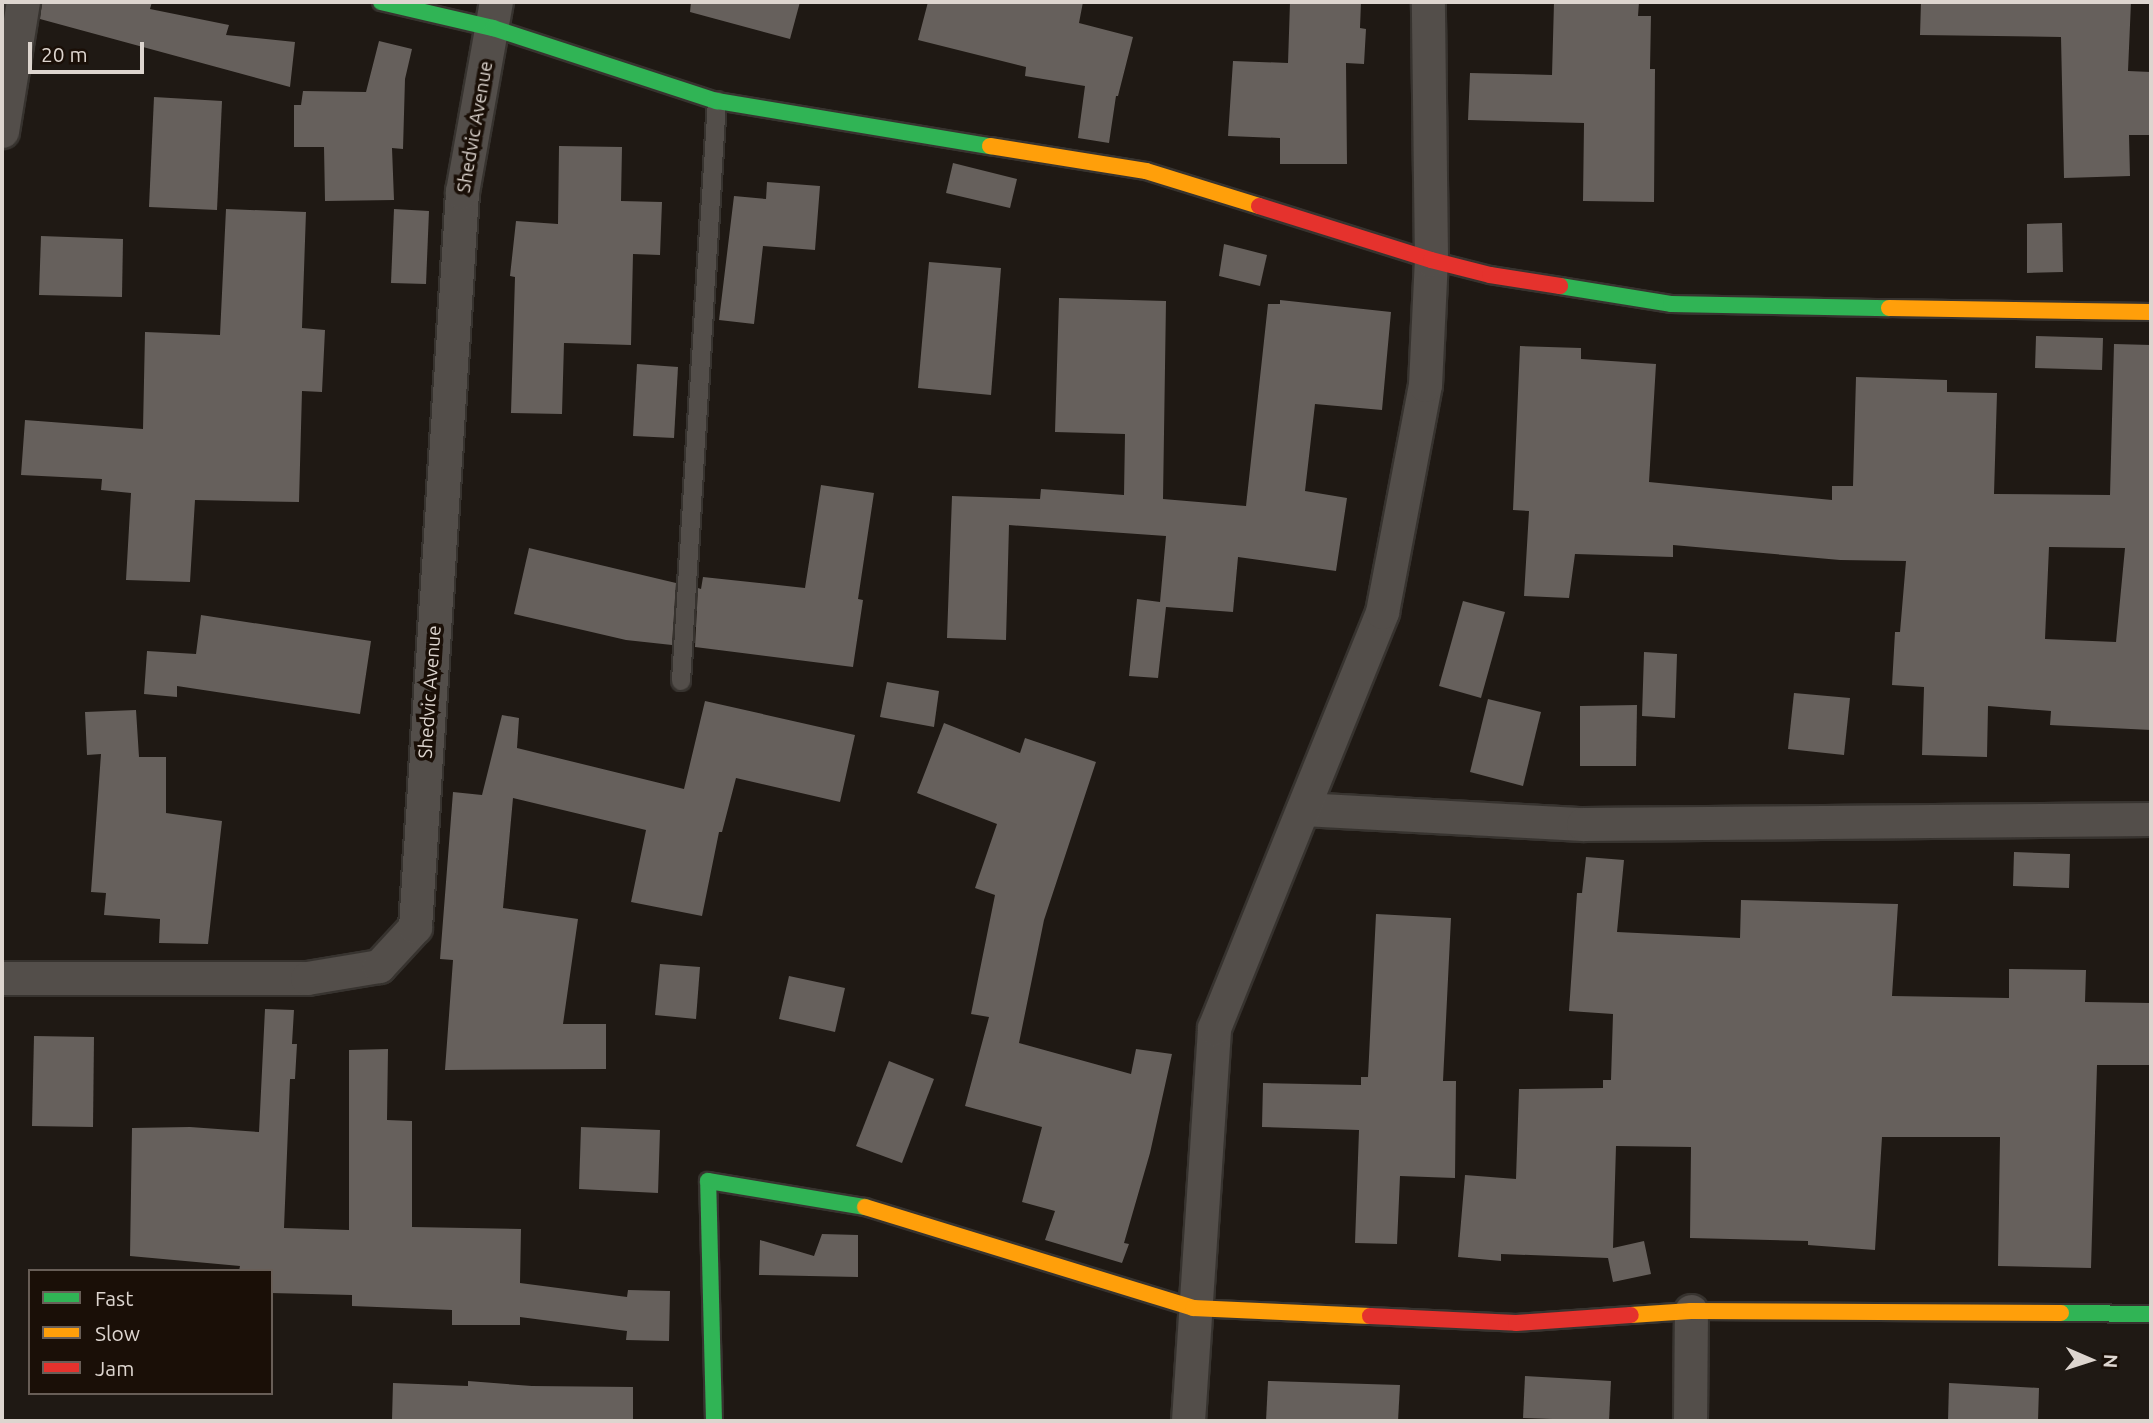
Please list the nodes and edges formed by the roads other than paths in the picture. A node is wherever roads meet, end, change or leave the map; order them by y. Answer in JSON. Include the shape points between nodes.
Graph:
{"nodes":[{"id":1,"x":23,"y":2,"type":"edge"},
{"id":2,"x":381,"y":2,"type":"edge"},
{"id":3,"x":1427,"y":2,"type":"edge"},
{"id":4,"x":495,"y":15,"type":"edge"},
{"id":5,"x":718,"y":101,"type":"junction"},
{"id":6,"x":2,"y":131,"type":"edge"},
{"id":7,"x":1430,"y":261,"type":"junction"},
{"id":8,"x":2151,"y":312,"type":"edge"},
{"id":9,"x":681,"y":681,"type":"dead end"},
{"id":10,"x":1303,"y":808,"type":"junction"},
{"id":11,"x":2151,"y":819,"type":"edge"},
{"id":12,"x":2,"y":978,"type":"edge"},
{"id":13,"x":1193,"y":1308,"type":"junction"},
{"id":14,"x":1691,"y":1311,"type":"junction"},
{"id":15,"x":2151,"y":1314,"type":"edge"},
{"id":16,"x":714,"y":1421,"type":"edge"},
{"id":17,"x":1188,"y":1421,"type":"edge"},
{"id":18,"x":1690,"y":1421,"type":"edge"}],
"edges":[{"from":1,"to":6,"type":"street"},
{"from":2,"to":4,"type":"street"},
{"from":3,"to":7,"type":"street"},
{"from":4,"to":5,"type":"street"},
{"from":4,"to":12,"type":"street","name":"Shedvic Avenue","via":[[462,192],[415,927],[379,966],[307,978]]},
{"from":5,"to":7,"type":"street","via":[[1146,171]]},
{"from":5,"to":9,"type":"lane"},
{"from":7,"to":8,"type":"street","via":[[1671,304]]},
{"from":7,"to":10,"type":"street","via":[[1425,385],[1382,612]]},
{"from":10,"to":11,"type":"street","via":[[1583,824]]},
{"from":10,"to":13,"type":"street","via":[[1214,1028]]},
{"from":13,"to":14,"type":"street","via":[[1516,1323]]},
{"from":13,"to":16,"type":"street","via":[[849,1202],[708,1181]]},
{"from":13,"to":17,"type":"street"},
{"from":14,"to":15,"type":"street"},
{"from":14,"to":18,"type":"street"}]}
